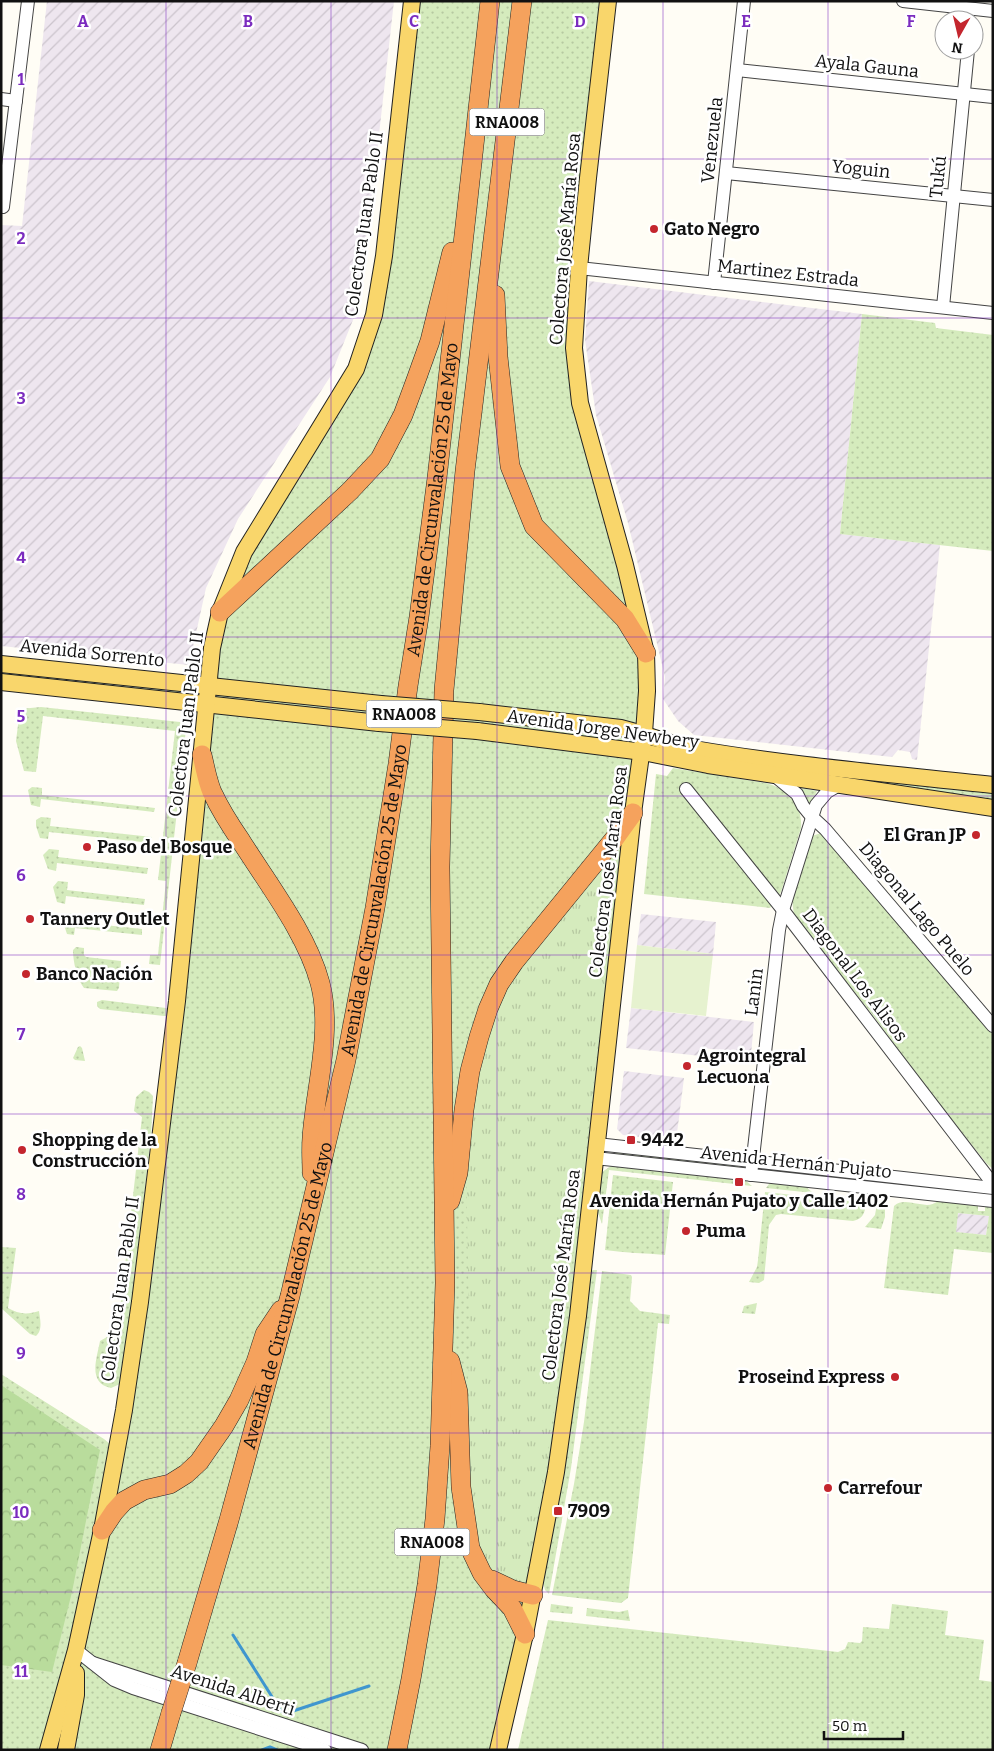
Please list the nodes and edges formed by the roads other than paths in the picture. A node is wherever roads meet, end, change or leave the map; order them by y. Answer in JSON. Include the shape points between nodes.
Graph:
{"nodes":[{"id":1,"x":15,"y":1,"type":"edge"},
{"id":2,"x":412,"y":1,"type":"edge"},
{"id":3,"x":490,"y":1,"type":"edge"},
{"id":4,"x":522,"y":1,"type":"edge"},
{"id":5,"x":608,"y":1,"type":"edge"},
{"id":6,"x":744,"y":1,"type":"edge"},
{"id":7,"x":903,"y":1,"type":"edge"},
{"id":8,"x":28,"y":2,"type":"edge"},
{"id":9,"x":972,"y":10,"type":"edge"},
{"id":10,"x":967,"y":60,"type":"edge"},
{"id":11,"x":737,"y":70,"type":"junction"},
{"id":12,"x":964,"y":94,"type":"junction"},
{"id":13,"x":993,"y":97,"type":"edge"},
{"id":14,"x":1,"y":99,"type":"edge"},
{"id":15,"x":16,"y":101,"type":"junction"},
{"id":16,"x":726,"y":174,"type":"junction"},
{"id":17,"x":954,"y":196,"type":"junction"},
{"id":18,"x":993,"y":200,"type":"edge"},
{"id":19,"x":2,"y":207,"type":"edge"},
{"id":20,"x":466,"y":218,"type":"junction"},
{"id":21,"x":492,"y":244,"type":"junction"},
{"id":22,"x":579,"y":268,"type":"junction"},
{"id":23,"x":714,"y":283,"type":"junction"},
{"id":24,"x":943,"y":308,"type":"junction"},
{"id":25,"x":993,"y":313,"type":"edge"},
{"id":26,"x":220,"y":612,"type":"junction"},
{"id":27,"x":646,"y":654,"type":"junction"},
{"id":28,"x":1,"y":664,"type":"edge"},
{"id":29,"x":1,"y":682,"type":"edge"},
{"id":30,"x":208,"y":686,"type":"junction"},
{"id":31,"x":206,"y":704,"type":"junction"},
{"id":32,"x":644,"y":733,"type":"junction"},
{"id":33,"x":643,"y":752,"type":"junction"},
{"id":34,"x":202,"y":755,"type":"junction"},
{"id":35,"x":771,"y":774,"type":"junction"},
{"id":36,"x":841,"y":784,"type":"junction"},
{"id":37,"x":993,"y":785,"type":"edge"},
{"id":38,"x":686,"y":789,"type":"dead end"},
{"id":39,"x":993,"y":808,"type":"edge"},
{"id":40,"x":634,"y":813,"type":"junction"},
{"id":41,"x":812,"y":817,"type":"junction"},
{"id":42,"x":784,"y":910,"type":"junction"},
{"id":43,"x":993,"y":1026,"type":"edge"},
{"id":44,"x":596,"y":1151,"type":"junction"},
{"id":45,"x":753,"y":1161,"type":"junction"},
{"id":46,"x":751,"y":1175,"type":"junction"},
{"id":47,"x":993,"y":1186,"type":"edge"},
{"id":48,"x":993,"y":1201,"type":"edge"},
{"id":49,"x":312,"y":1205,"type":"junction"},
{"id":50,"x":444,"y":1224,"type":"junction"},
{"id":51,"x":290,"y":1296,"type":"junction"},
{"id":52,"x":444,"y":1338,"type":"junction"},
{"id":53,"x":102,"y":1530,"type":"junction"},
{"id":54,"x":482,"y":1573,"type":"junction"},
{"id":55,"x":533,"y":1595,"type":"junction"},
{"id":56,"x":525,"y":1634,"type":"junction"},
{"id":57,"x":76,"y":1650,"type":"junction"},
{"id":58,"x":93,"y":1663,"type":"junction"},
{"id":59,"x":398,"y":1747,"type":"edge"},
{"id":60,"x":48,"y":1750,"type":"edge"},
{"id":61,"x":66,"y":1750,"type":"edge"},
{"id":62,"x":160,"y":1750,"type":"edge"},
{"id":63,"x":325,"y":1750,"type":"edge"},
{"id":64,"x":362,"y":1750,"type":"edge"},
{"id":65,"x":498,"y":1750,"type":"edge"}],
"edges":[{"from":1,"to":8,"type":"street"},
{"from":2,"to":26,"type":"main road","name":"Colectora Juan Pablo II","via":[[384,256],[374,315],[356,369],[244,552]]},
{"from":3,"to":20,"type":"highway","name":"Avenida de Circunvalación 25 de Mayo","number":"RNA008"},
{"from":4,"to":21,"type":"highway","name":"Avenida de Circunvalación 25 de Mayo","number":"RNA008"},
{"from":5,"to":22,"type":"main road","name":"Colectora José María Rosa"},
{"from":6,"to":11,"type":"street","name":"Venezuela"},
{"from":7,"to":9,"type":"street"},
{"from":8,"to":15,"type":"street"},
{"from":10,"to":12,"type":"street","name":"Tukú"},
{"from":11,"to":12,"type":"street","name":"Ayala Gauna"},
{"from":11,"to":16,"type":"street","name":"Venezuela"},
{"from":12,"to":13,"type":"street","name":"Ayala Gauna"},
{"from":12,"to":17,"type":"street","name":"Tukú"},
{"from":14,"to":15,"type":"street"},
{"from":15,"to":19,"type":"street"},
{"from":16,"to":17,"type":"street","name":"Yoguin"},
{"from":16,"to":23,"type":"street","name":"Venezuela"},
{"from":17,"to":18,"type":"street","name":"Yoguin"},
{"from":17,"to":24,"type":"street","name":"Tukú"},
{"from":20,"to":26,"type":"highway","via":[[451,256],[430,340],[416,380],[380,459]]},
{"from":20,"to":49,"type":"highway","name":"Avenida de Circunvalación 25 de Mayo","number":"RNA008","via":[[435,496],[398,764],[346,1060]]},
{"from":21,"to":27,"type":"highway","via":[[498,357],[510,466],[534,526],[625,619]]},
{"from":21,"to":50,"type":"highway","name":"Avenida de Circunvalación 25 de Mayo","number":"RNA008","via":[[444,690],[440,867]]},
{"from":22,"to":23,"type":"street","name":"Martinez Estrada"},
{"from":22,"to":27,"type":"main road","name":"Colectora José María Rosa","via":[[574,348],[580,403]]},
{"from":23,"to":24,"type":"street","name":"Martinez Estrada"},
{"from":24,"to":25,"type":"street","name":"Martinez Estrada"},
{"from":26,"to":30,"type":"main road","name":"Colectora Juan Pablo II"},
{"from":27,"to":32,"type":"main road","name":"Colectora José María Rosa"},
{"from":28,"to":30,"type":"main road","name":"Avenida Sorrento"},
{"from":29,"to":31,"type":"main road"},
{"from":30,"to":31,"type":"main road","name":"Colectora Juan Pablo II"},
{"from":30,"to":32,"type":"main road","name":"Avenida Jorge Newbery","bridge":true,"via":[[479,712]]},
{"from":31,"to":33,"type":"main road","name":"Avenida Jorge Newbery","bridge":true,"via":[[477,731]]},
{"from":31,"to":34,"type":"main road","name":"Colectora Juan Pablo II"},
{"from":32,"to":33,"type":"main road","name":"Colectora José María Rosa"},
{"from":32,"to":37,"type":"main road","name":"Avenida Jorge Newbery","via":[[692,748],[730,754]]},
{"from":33,"to":35,"type":"main road","name":"Avenida Jorge Newbery"},
{"from":33,"to":40,"type":"main road","name":"Colectora José María Rosa"},
{"from":34,"to":49,"type":"highway","via":[[212,791],[223,813],[298,933],[320,985],[324,1039],[312,1138]]},
{"from":34,"to":53,"type":"main road","name":"Colectora Juan Pablo II","via":[[177,1001],[140,1302]]},
{"from":35,"to":36,"type":"main road","name":"Avenida Jorge Newbery"},
{"from":35,"to":41,"type":"street","name":"Diagonal Lago Puelo","via":[[797,794]]},
{"from":36,"to":39,"type":"main road","name":"Avenida Jorge Newbery"},
{"from":36,"to":41,"type":"street","via":[[821,797]]},
{"from":38,"to":42,"type":"street","name":"Diagonal Los Alisos"},
{"from":40,"to":44,"type":"main road","name":"Colectora José María Rosa"},
{"from":40,"to":50,"type":"highway","via":[[499,984],[470,1071],[458,1173]]},
{"from":41,"to":42,"type":"street","name":"Lanin"},
{"from":41,"to":43,"type":"street","name":"Diagonal Lago Puelo","via":[[832,836]]},
{"from":42,"to":45,"type":"street","name":"Lanin","via":[[779,930]]},
{"from":42,"to":47,"type":"street","name":"Diagonal Los Alisos"},
{"from":44,"to":45,"type":"street","name":"Avenida Hernán Pujato"},
{"from":44,"to":46,"type":"street","name":"Avenida Hernán Pujato"},
{"from":44,"to":55,"type":"main road","name":"Colectora José María Rosa","via":[[578,1316],[556,1472]]},
{"from":45,"to":46,"type":"street","name":"Lanin"},
{"from":45,"to":47,"type":"street","name":"Avenida Hernán Pujato"},
{"from":46,"to":48,"type":"street","name":"Avenida Hernán Pujato"},
{"from":49,"to":51,"type":"highway","name":"Avenida de Circunvalación 25 de Mayo","number":"RNA008"},
{"from":50,"to":52,"type":"highway","name":"Avenida de Circunvalación 25 de Mayo","number":"RNA008"},
{"from":51,"to":53,"type":"highway","via":[[264,1334],[256,1362],[224,1426],[199,1462],[170,1484],[144,1490],[124,1501]]},
{"from":51,"to":62,"type":"highway","name":"Avenida de Circunvalación 25 de Mayo","number":"RNA008","bridge":true,"via":[[229,1520]]},
{"from":52,"to":54,"type":"highway","via":[[458,1392],[465,1522],[470,1548]]},
{"from":52,"to":59,"type":"highway","name":"Avenida de Circunvalación 25 de Mayo","number":"RNA008","via":[[435,1519],[427,1585]]},
{"from":53,"to":57,"type":"main road","name":"Colectora Juan Pablo II"},
{"from":54,"to":55,"type":"highway","via":[[504,1587]]},
{"from":54,"to":56,"type":"highway","via":[[512,1608]]},
{"from":55,"to":56,"type":"main road","name":"Colectora José María Rosa"},
{"from":56,"to":65,"type":"main road","name":"Colectora José María Rosa"},
{"from":57,"to":58,"type":"street","name":"Avenida Alberti"},
{"from":57,"to":60,"type":"main road","name":"Colectora Juan Pablo II"},
{"from":57,"to":61,"type":"main road","via":[[76,1695]]},
{"from":58,"to":63,"type":"street","name":"Avenida Alberti","via":[[114,1680],[133,1688]]},
{"from":58,"to":64,"type":"street","name":"Avenida Alberti"}]}
